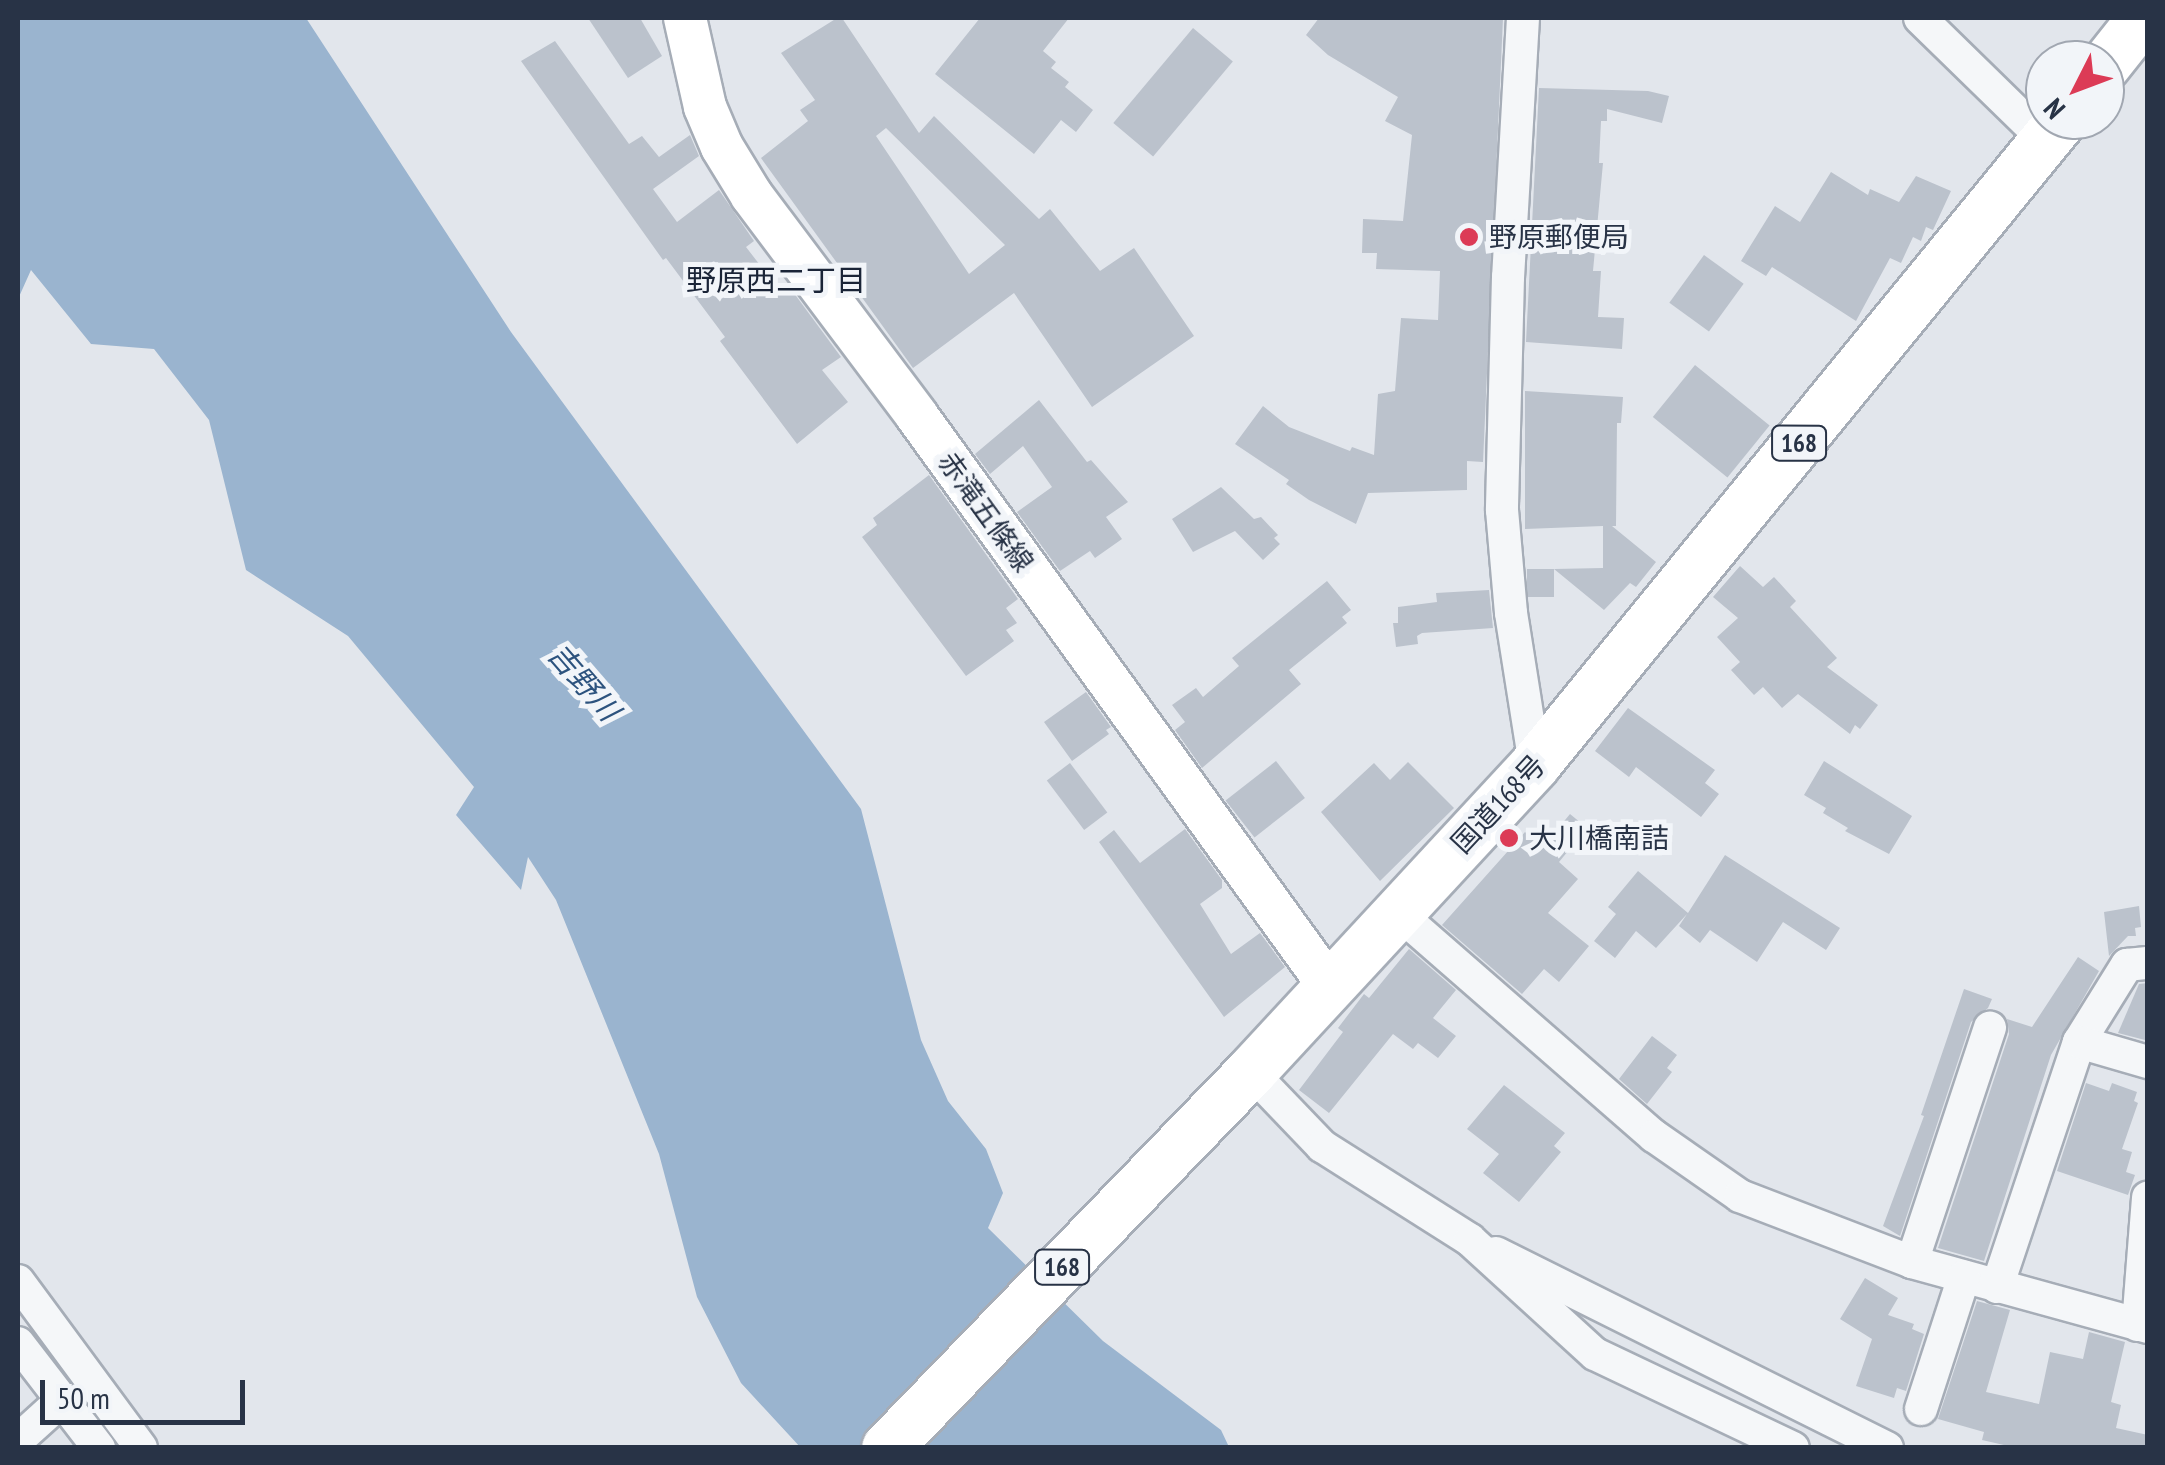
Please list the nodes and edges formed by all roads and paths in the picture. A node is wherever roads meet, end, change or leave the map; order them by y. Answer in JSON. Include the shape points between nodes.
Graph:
{"nodes":[{"id":1,"x":685,"y":18,"type":"edge"},
{"id":2,"x":1523,"y":18,"type":"edge"},
{"id":3,"x":1920,"y":18,"type":"edge"},
{"id":4,"x":2143,"y":18,"type":"edge"},
{"id":5,"x":2125,"y":41,"type":"edge"},
{"id":6,"x":2025,"y":106,"type":"edge"},
{"id":7,"x":2046,"y":140,"type":"edge"},
{"id":8,"x":1535,"y":765,"type":"junction"},
{"id":9,"x":1397,"y":912,"type":"junction"},
{"id":10,"x":2146,"y":963,"type":"edge"},
{"id":11,"x":1330,"y":986,"type":"junction"},
{"id":12,"x":1990,"y":1028,"type":"dead end"},
{"id":13,"x":2079,"y":1042,"type":"junction"},
{"id":14,"x":2148,"y":1062,"type":"edge"},
{"id":15,"x":1244,"y":1079,"type":"junction"},
{"id":16,"x":2148,"y":1197,"type":"edge"},
{"id":17,"x":1470,"y":1240,"type":"junction"},
{"id":18,"x":1912,"y":1262,"type":"junction"},
{"id":19,"x":1964,"y":1277,"type":"junction"},
{"id":20,"x":18,"y":1281,"type":"edge"},
{"id":21,"x":1997,"y":1287,"type":"junction"},
{"id":22,"x":2142,"y":1326,"type":"edge"},
{"id":23,"x":18,"y":1343,"type":"edge"},
{"id":24,"x":61,"y":1401,"type":"junction"},
{"id":25,"x":1921,"y":1409,"type":"dead end"},
{"id":26,"x":18,"y":1440,"type":"edge"},
{"id":27,"x":98,"y":1448,"type":"edge"},
{"id":28,"x":141,"y":1448,"type":"edge"},
{"id":29,"x":887,"y":1448,"type":"edge"},
{"id":30,"x":1793,"y":1448,"type":"edge"},
{"id":31,"x":1887,"y":1448,"type":"edge"}],
"edges":[{"from":1,"to":11,"type":"main road","name":"赤滝五條線","via":[[705,107],[752,196]]},
{"from":2,"to":8,"type":"street","via":[[1502,510]]},
{"from":3,"to":6,"type":"street"},
{"from":4,"to":5,"type":"highway"},
{"from":7,"to":8,"type":"highway","name":"国道168号","number":"168"},
{"from":8,"to":9,"type":"highway","name":"国道168号","number":"168"},
{"from":9,"to":11,"type":"highway","name":"国道168号","number":"168"},
{"from":9,"to":18,"type":"street","via":[[1654,1136],[1740,1196]]},
{"from":10,"to":13,"type":"street","via":[[2126,965]]},
{"from":11,"to":15,"type":"highway","name":"国道168号","number":"168"},
{"from":12,"to":18,"type":"street"},
{"from":13,"to":14,"type":"street"},
{"from":13,"to":21,"type":"street"},
{"from":15,"to":17,"type":"street","via":[[1322,1146]]},
{"from":15,"to":29,"type":"highway","name":"国道168号","number":"168"},
{"from":16,"to":22,"type":"street"},
{"from":17,"to":30,"type":"street","via":[[1594,1354]]},
{"from":17,"to":31,"type":"street"},
{"from":18,"to":19,"type":"street"},
{"from":19,"to":21,"type":"street"},
{"from":19,"to":25,"type":"street"},
{"from":20,"to":28,"type":"street"},
{"from":21,"to":22,"type":"street"},
{"from":23,"to":24,"type":"street"},
{"from":24,"to":26,"type":"street"},
{"from":24,"to":27,"type":"street"}]}
